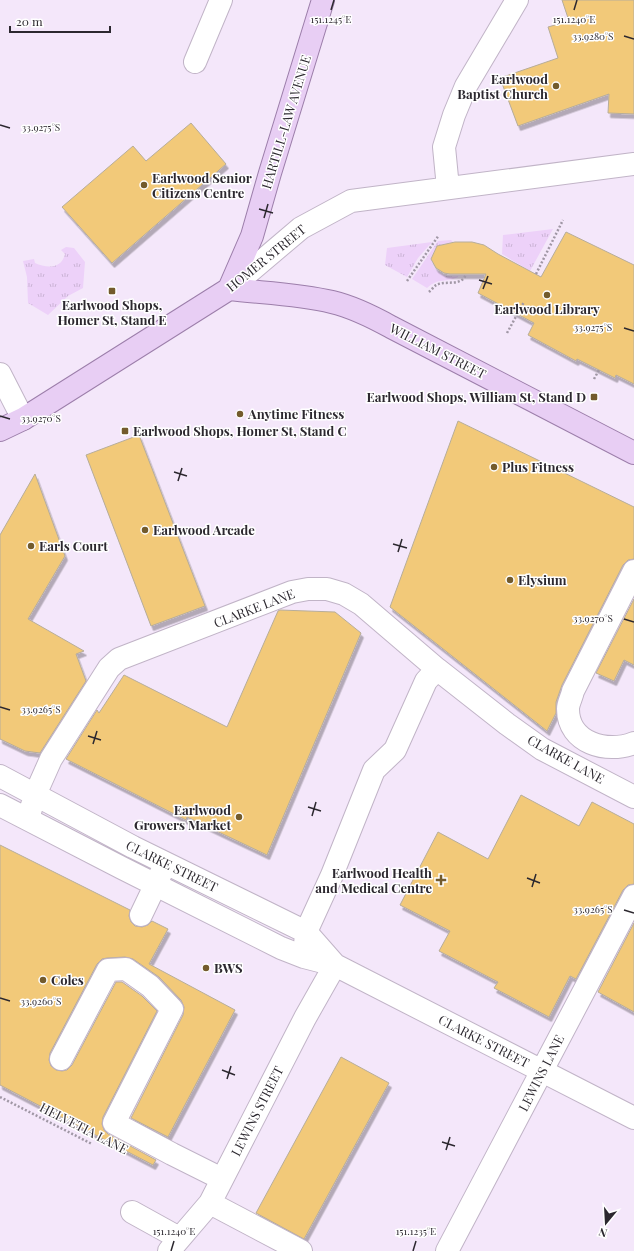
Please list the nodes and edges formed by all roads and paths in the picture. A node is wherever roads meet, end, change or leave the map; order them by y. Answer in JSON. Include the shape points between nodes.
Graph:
{"nodes":[{"id":1,"x":221,"y":0,"type":"edge"},
{"id":2,"x":323,"y":0,"type":"edge"},
{"id":3,"x":517,"y":0,"type":"edge"},
{"id":4,"x":196,"y":62,"type":"dead end"},
{"id":5,"x":634,"y":164,"type":"edge"},
{"id":6,"x":448,"y":188,"type":"junction"},
{"id":7,"x":563,"y":220,"type":"dead end"},
{"id":8,"x":439,"y":235,"type":"dead end"},
{"id":9,"x":466,"y":274,"type":"dead end"},
{"id":10,"x":536,"y":274,"type":"dead end"},
{"id":11,"x":407,"y":281,"type":"dead end"},
{"id":12,"x":229,"y":289,"type":"junction"},
{"id":13,"x":429,"y":292,"type":"dead end"},
{"id":14,"x":524,"y":302,"type":"dead end"},
{"id":15,"x":507,"y":333,"type":"dead end"},
{"id":16,"x":599,"y":370,"type":"dead end"},
{"id":17,"x":0,"y":374,"type":"edge"},
{"id":18,"x":594,"y":379,"type":"dead end"},
{"id":19,"x":23,"y":419,"type":"junction"},
{"id":20,"x":0,"y":430,"type":"edge"},
{"id":21,"x":634,"y":453,"type":"edge"},
{"id":22,"x":634,"y":571,"type":"edge"},
{"id":23,"x":437,"y":669,"type":"junction"},
{"id":24,"x":634,"y":743,"type":"edge"},
{"id":25,"x":0,"y":776,"type":"edge"},
{"id":26,"x":35,"y":795,"type":"junction"},
{"id":27,"x":634,"y":797,"type":"edge"},
{"id":28,"x":0,"y":805,"type":"edge"},
{"id":29,"x":28,"y":819,"type":"junction"},
{"id":30,"x":166,"y":863,"type":"junction"},
{"id":31,"x":156,"y":885,"type":"junction"},
{"id":32,"x":634,"y":896,"type":"edge"},
{"id":33,"x":141,"y":915,"type":"dead end"},
{"id":34,"x":306,"y":932,"type":"junction"},
{"id":35,"x":304,"y":957,"type":"junction"},
{"id":36,"x":335,"y":965,"type":"junction"},
{"id":37,"x":61,"y":1059,"type":"dead end"},
{"id":38,"x":542,"y":1071,"type":"junction"},
{"id":39,"x":0,"y":1096,"type":"edge"},
{"id":40,"x":634,"y":1118,"type":"edge"},
{"id":41,"x":97,"y":1146,"type":"dead end"},
{"id":42,"x":222,"y":1179,"type":"junction"},
{"id":43,"x":210,"y":1203,"type":"junction"},
{"id":44,"x":132,"y":1212,"type":"dead end"},
{"id":45,"x":174,"y":1245,"type":"edge"},
{"id":46,"x":302,"y":1251,"type":"edge"},
{"id":47,"x":447,"y":1251,"type":"edge"}],
"edges":[{"from":1,"to":4,"type":"street"},
{"from":2,"to":12,"type":"main road","name":"HARTILL-LAW AVENUE","via":[[252,236]]},
{"from":3,"to":6,"type":"street","via":[[466,86],[454,115],[444,147]]},
{"from":5,"to":6,"type":"street","name":"HOMER STREET"},
{"from":6,"to":12,"type":"street","name":"HOMER STREET","via":[[351,201],[301,228]]},
{"from":7,"to":10,"type":"path"},
{"from":8,"to":11,"type":"path"},
{"from":9,"to":13,"type":"path","via":[[460,281],[436,285]]},
{"from":12,"to":19,"type":"main road","name":"HOMER STREET"},
{"from":12,"to":21,"type":"main road","name":"WILLIAM STREET","via":[[326,301],[360,312]]},
{"from":14,"to":15,"type":"path"},
{"from":16,"to":18,"type":"path"},
{"from":17,"to":19,"type":"street"},
{"from":19,"to":20,"type":"main road","name":"HOMER STREET"},
{"from":22,"to":24,"type":"street","via":[[573,691],[568,707],[569,722],[577,735],[593,744],[611,748]]},
{"from":23,"to":26,"type":"street","name":"CLARKE LANE","via":[[360,604],[344,594],[327,589],[308,588],[292,592],[119,660],[109,668],[51,759]]},
{"from":23,"to":27,"type":"street","name":"CLARKE LANE","via":[[542,749]]},
{"from":23,"to":34,"type":"street","via":[[426,681],[395,750],[374,770]]},
{"from":25,"to":26,"type":"street","name":"CLARKE STREET"},
{"from":26,"to":29,"type":"street","name":"CLARKE LANE"},
{"from":26,"to":30,"type":"street","name":"CLARKE STREET"},
{"from":28,"to":29,"type":"street","name":"CLARKE STREET"},
{"from":29,"to":31,"type":"street","name":"CLARKE STREET"},
{"from":30,"to":31,"type":"street"},
{"from":30,"to":34,"type":"street","name":"CLARKE STREET"},
{"from":31,"to":33,"type":"street"},
{"from":31,"to":35,"type":"street","name":"CLARKE STREET"},
{"from":32,"to":38,"type":"street","name":"LEWINS LANE"},
{"from":34,"to":35,"type":"street"},
{"from":34,"to":36,"type":"street","name":"CLARKE STREET"},
{"from":35,"to":36,"type":"street","name":"CLARKE STREET"},
{"from":36,"to":38,"type":"street","name":"CLARKE STREET"},
{"from":36,"to":42,"type":"street","name":"LEWINS STREET","via":[[304,1018]]},
{"from":37,"to":42,"type":"street","via":[[108,970],[126,969],[150,986],[172,1009],[114,1123]]},
{"from":38,"to":40,"type":"street","name":"CLARKE STREET"},
{"from":38,"to":47,"type":"street","name":"LEWINS LANE"},
{"from":39,"to":41,"type":"path","name":"HELVETIA LANE"},
{"from":42,"to":43,"type":"street","name":"LEWINS STREET"},
{"from":43,"to":45,"type":"street","name":"LEWINS STREET"},
{"from":43,"to":46,"type":"street"},
{"from":44,"to":45,"type":"street"}]}
